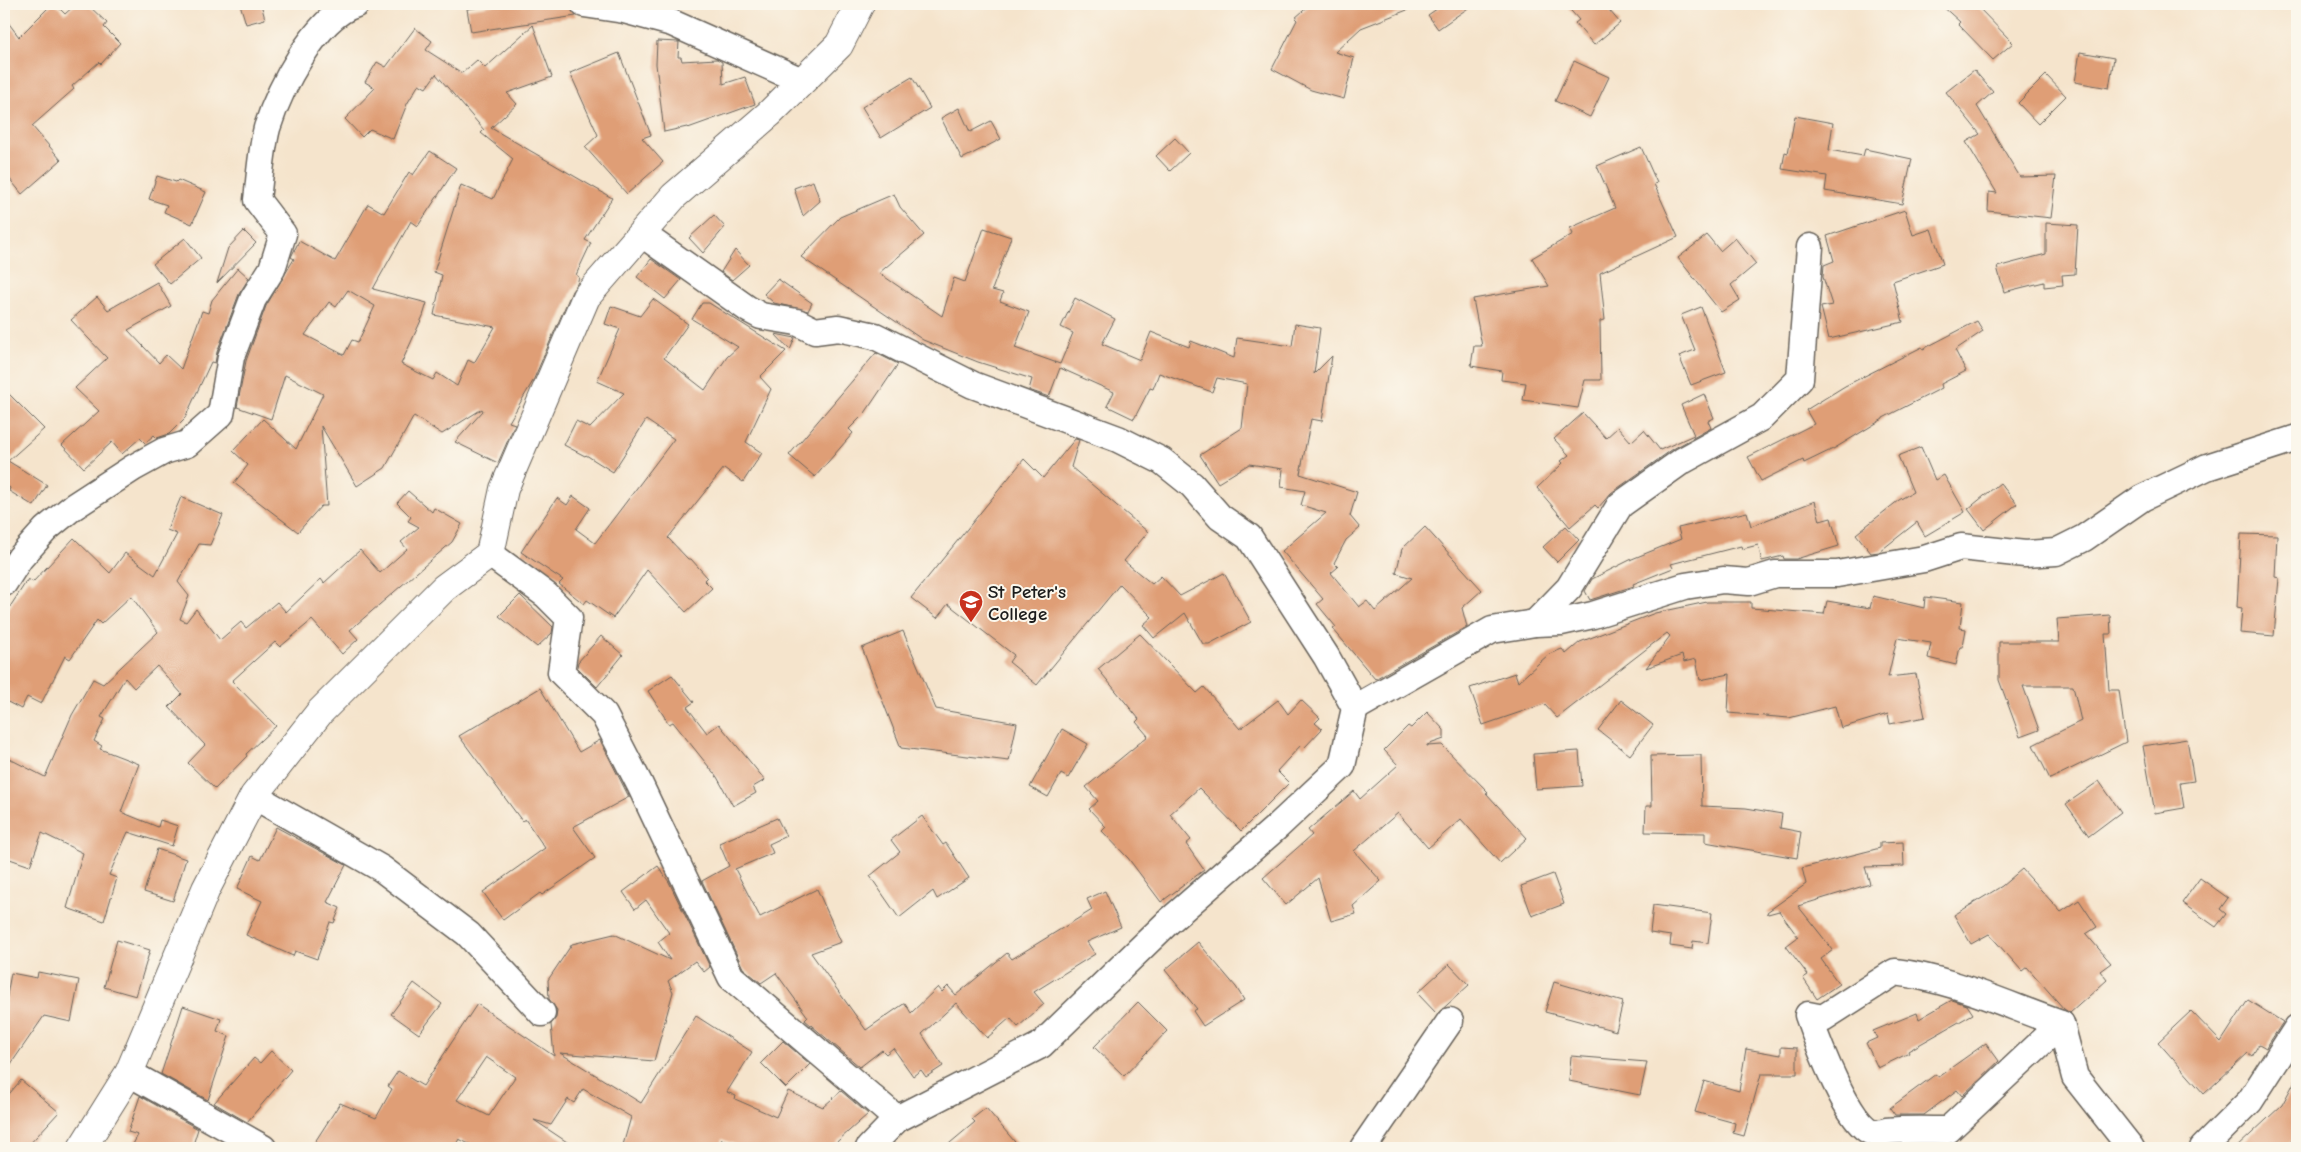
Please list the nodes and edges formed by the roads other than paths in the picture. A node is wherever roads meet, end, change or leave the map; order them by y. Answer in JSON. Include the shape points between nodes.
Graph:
{"nodes":[{"id":1,"x":356,"y":4,"type":"edge"},
{"id":2,"x":584,"y":4,"type":"edge"},
{"id":3,"x":860,"y":4,"type":"edge"},
{"id":4,"x":802,"y":81,"type":"junction"},
{"id":5,"x":642,"y":234,"type":"junction"},
{"id":6,"x":1810,"y":247,"type":"dead end"},
{"id":7,"x":2297,"y":438,"type":"edge"},
{"id":8,"x":490,"y":554,"type":"junction"},
{"id":9,"x":4,"y":583,"type":"edge"},
{"id":10,"x":1535,"y":623,"type":"junction"},
{"id":11,"x":1354,"y":708,"type":"junction"},
{"id":12,"x":254,"y":796,"type":"junction"},
{"id":13,"x":542,"y":1012,"type":"dead end"},
{"id":14,"x":1450,"y":1021,"type":"dead end"},
{"id":15,"x":2061,"y":1024,"type":"junction"},
{"id":16,"x":2297,"y":1028,"type":"edge"},
{"id":17,"x":129,"y":1074,"type":"junction"},
{"id":18,"x":898,"y":1119,"type":"junction"},
{"id":19,"x":82,"y":1148,"type":"edge"},
{"id":20,"x":263,"y":1148,"type":"edge"},
{"id":21,"x":868,"y":1148,"type":"edge"},
{"id":22,"x":1363,"y":1148,"type":"edge"},
{"id":23,"x":2131,"y":1148,"type":"edge"},
{"id":24,"x":2203,"y":1148,"type":"edge"}],
"edges":[{"from":1,"to":9,"type":"street","via":[[324,24],[307,46],[268,127],[257,200],[283,234],[272,269],[253,298],[231,357],[221,414],[187,444],[164,451],[132,468],[74,507],[46,529],[20,558]]},
{"from":2,"to":4,"type":"street","via":[[624,10],[672,23]]},
{"from":3,"to":4,"type":"main road","via":[[839,45]]},
{"from":4,"to":5,"type":"main road","via":[[674,196]]},
{"from":5,"to":8,"type":"main road","via":[[586,297],[504,489]]},
{"from":5,"to":11,"type":"street","via":[[762,316],[797,322],[815,331],[838,328],[875,336],[973,386],[1118,438],[1162,461],[1192,485],[1220,517],[1249,537],[1326,656]]},
{"from":6,"to":10,"type":"street","via":[[1800,379],[1762,417],[1682,461],[1620,505],[1569,588]]},
{"from":7,"to":10,"type":"street","via":[[2207,468],[2142,498],[2084,538],[2056,552],[2025,554],[1961,547],[1924,559],[1837,574],[1776,574],[1748,582],[1723,580],[1685,586],[1593,615],[1561,622]]},
{"from":8,"to":12,"type":"main road","via":[[444,588],[320,712]]},
{"from":8,"to":18,"type":"street","via":[[546,595],[569,618],[561,672],[604,715],[731,977]]},
{"from":10,"to":11,"type":"street","via":[[1492,630]]},
{"from":11,"to":18,"type":"street","via":[[1342,766],[1167,923],[1041,1045]]},
{"from":12,"to":13,"type":"street","via":[[390,875],[468,934]]},
{"from":12,"to":17,"type":"main road","via":[[206,889]]},
{"from":14,"to":22,"type":"street"},
{"from":15,"to":15,"type":"street","via":[[1981,993],[1921,975],[1895,972],[1824,1018],[1808,1015],[1822,1057],[1857,1122],[1876,1134],[1948,1130]]},
{"from":15,"to":23,"type":"street","via":[[2075,1077]]},
{"from":16,"to":24,"type":"street","via":[[2250,1101]]},
{"from":17,"to":19,"type":"main road"},
{"from":17,"to":20,"type":"street"},
{"from":18,"to":21,"type":"street"}]}
